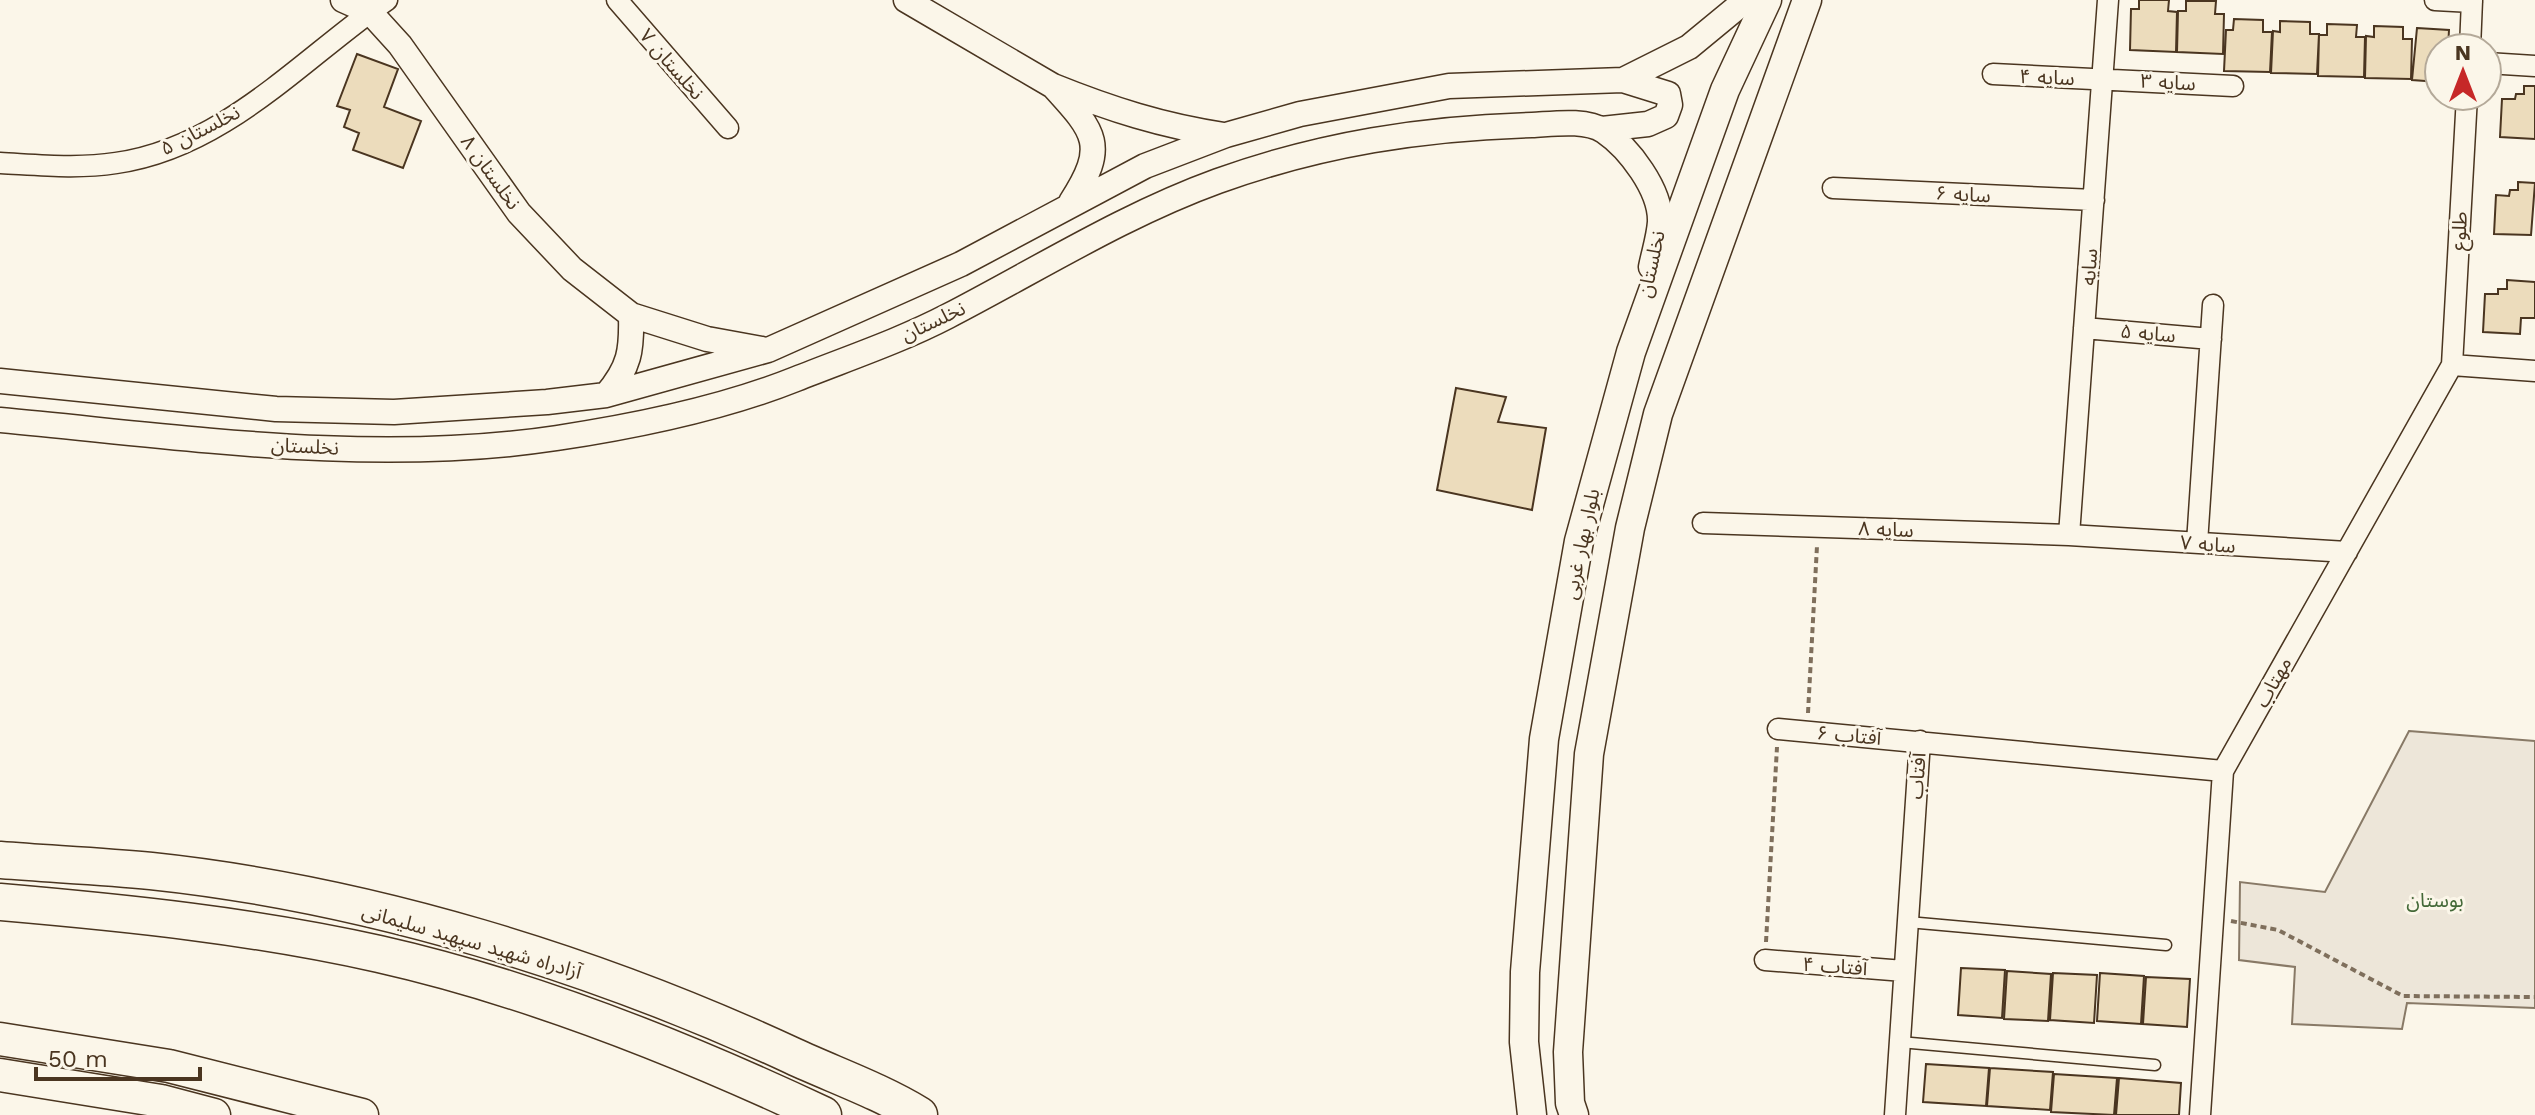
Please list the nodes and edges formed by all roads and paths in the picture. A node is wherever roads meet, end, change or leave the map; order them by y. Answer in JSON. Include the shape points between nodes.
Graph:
{"nodes":[{"id":1,"x":343,"y":0,"type":"edge"},
{"id":2,"x":617,"y":0,"type":"edge"},
{"id":3,"x":906,"y":0,"type":"edge"},
{"id":4,"x":1746,"y":0,"type":"edge"},
{"id":5,"x":1767,"y":0,"type":"edge"},
{"id":6,"x":1807,"y":0,"type":"edge"},
{"id":7,"x":2108,"y":0,"type":"edge"},
{"id":8,"x":2435,"y":0,"type":"edge"},
{"id":9,"x":2472,"y":1,"type":"edge"},
{"id":10,"x":378,"y":6,"type":"edge"},
{"id":11,"x":2471,"y":32,"type":"edge"},
{"id":12,"x":2503,"y":64,"type":"edge"},
{"id":13,"x":2535,"y":66,"type":"edge"},
{"id":14,"x":1993,"y":74,"type":"dead end"},
{"id":15,"x":2102,"y":79,"type":"junction"},
{"id":16,"x":1623,"y":80,"type":"junction"},
{"id":17,"x":1053,"y":86,"type":"junction"},
{"id":18,"x":2233,"y":86,"type":"dead end"},
{"id":19,"x":2466,"y":112,"type":"edge"},
{"id":20,"x":728,"y":128,"type":"dead end"},
{"id":21,"x":1602,"y":129,"type":"junction"},
{"id":22,"x":1226,"y":135,"type":"junction"},
{"id":23,"x":0,"y":163,"type":"edge"},
{"id":24,"x":1833,"y":188,"type":"dead end"},
{"id":25,"x":2094,"y":200,"type":"junction"},
{"id":26,"x":1069,"y":204,"type":"junction"},
{"id":27,"x":2213,"y":305,"type":"dead end"},
{"id":28,"x":631,"y":315,"type":"junction"},
{"id":29,"x":2084,"y":328,"type":"junction"},
{"id":30,"x":2211,"y":339,"type":"junction"},
{"id":31,"x":768,"y":350,"type":"junction"},
{"id":32,"x":1631,"y":352,"type":"junction"},
{"id":33,"x":2452,"y":365,"type":"junction"},
{"id":34,"x":2535,"y":371,"type":"edge"},
{"id":35,"x":0,"y":381,"type":"edge"},
{"id":36,"x":606,"y":395,"type":"junction"},
{"id":37,"x":0,"y":420,"type":"edge"},
{"id":38,"x":1703,"y":523,"type":"dead end"},
{"id":39,"x":1818,"y":527,"type":"junction"},
{"id":40,"x":2069,"y":535,"type":"junction"},
{"id":41,"x":2197,"y":543,"type":"junction"},
{"id":42,"x":2347,"y":552,"type":"junction"},
{"id":43,"x":1778,"y":729,"type":"joint"},
{"id":44,"x":1807,"y":732,"type":"junction"},
{"id":45,"x":1920,"y":741,"type":"junction"},
{"id":46,"x":2223,"y":771,"type":"junction"},
{"id":47,"x":0,"y":860,"type":"edge"},
{"id":48,"x":0,"y":902,"type":"edge"},
{"id":49,"x":2213,"y":918,"type":"junction"},
{"id":50,"x":1908,"y":922,"type":"junction"},
{"id":51,"x":2166,"y":945,"type":"dead end"},
{"id":52,"x":1765,"y":960,"type":"joint"},
{"id":53,"x":1904,"y":971,"type":"junction"},
{"id":54,"x":2535,"y":997,"type":"edge"},
{"id":55,"x":0,"y":1039,"type":"edge"},
{"id":56,"x":1900,"y":1042,"type":"junction"},
{"id":57,"x":2155,"y":1065,"type":"dead end"},
{"id":58,"x":0,"y":1075,"type":"edge"},
{"id":59,"x":214,"y":1115,"type":"edge"},
{"id":60,"x":362,"y":1115,"type":"edge"},
{"id":61,"x":823,"y":1115,"type":"edge"},
{"id":62,"x":919,"y":1115,"type":"edge"},
{"id":63,"x":1532,"y":1115,"type":"edge"},
{"id":64,"x":1574,"y":1115,"type":"edge"},
{"id":65,"x":1895,"y":1115,"type":"edge"},
{"id":66,"x":2200,"y":1115,"type":"edge"}],
"edges":[{"from":1,"to":10,"type":"street"},
{"from":2,"to":20,"type":"street","name":"نخلستان ۷"},
{"from":3,"to":17,"type":"street"},
{"from":4,"to":16,"type":"street","name":"نخلستان","via":[[1689,47]]},
{"from":5,"to":32,"type":"main road","name":"بلوار بهار غربی","via":[[1725,90]]},
{"from":6,"to":64,"type":"main road","via":[[1658,414],[1630,528],[1589,754],[1568,1052]]},
{"from":7,"to":15,"type":"street","name":"سایه"},
{"from":8,"to":9,"type":"street"},
{"from":9,"to":11,"type":"street"},
{"from":10,"to":23,"type":"street","name":"نخلستان ۵","via":[[271,91],[169,150],[82,167]]},
{"from":10,"to":28,"type":"street","name":"نخلستان ۸","via":[[519,213],[572,269]]},
{"from":12,"to":13,"type":"street"},
{"from":14,"to":15,"type":"street","name":"سایه ۴"},
{"from":15,"to":18,"type":"street","name":"سایه ۳"},
{"from":15,"to":25,"type":"street","name":"سایه"},
{"from":16,"to":21,"type":"street","via":[[1668,94],[1666,116],[1648,124]]},
{"from":16,"to":22,"type":"street","name":"نخلستان","via":[[1449,86],[1300,114]]},
{"from":17,"to":22,"type":"street","via":[[1170,127]]},
{"from":17,"to":26,"type":"street","via":[[1085,121],[1094,146],[1089,174]]},
{"from":19,"to":33,"type":"street","name":"طلوع"},
{"from":21,"to":32,"type":"street","name":"نخلستان","via":[[1632,158],[1652,190],[1661,218]]},
{"from":21,"to":37,"type":"street","name":"نخلستان","via":[[1574,124],[1449,127],[1305,152],[1213,183],[1087,241],[943,319],[788,382],[689,413],[555,439],[397,451]]},
{"from":22,"to":26,"type":"street","name":"نخلستان","via":[[1145,166]]},
{"from":24,"to":25,"type":"street","name":"سایه ۶"},
{"from":25,"to":29,"type":"street","name":"سایه"},
{"from":26,"to":31,"type":"street","name":"نخلستان","via":[[890,298]]},
{"from":27,"to":30,"type":"street"},
{"from":28,"to":31,"type":"street","via":[[707,339]]},
{"from":28,"to":36,"type":"street","via":[[632,345],[623,375]]},
{"from":29,"to":30,"type":"street","name":"سایه ۵"},
{"from":29,"to":40,"type":"street","name":"سایه"},
{"from":30,"to":41,"type":"street"},
{"from":31,"to":36,"type":"street","name":"نخلستان"},
{"from":32,"to":63,"type":"main road","name":"بلوار بهار غربی","via":[[1579,541],[1544,739],[1525,972],[1525,1057]]},
{"from":33,"to":34,"type":"street"},
{"from":33,"to":42,"type":"street","name":"مهتاب"},
{"from":35,"to":36,"type":"street","name":"نخلستان","via":[[291,409],[394,412]]},
{"from":38,"to":39,"type":"street","name":"سایه ۸"},
{"from":39,"to":40,"type":"street","name":"سایه ۸"},
{"from":39,"to":44,"type":"path"},
{"from":40,"to":41,"type":"street","name":"سایه ۷"},
{"from":41,"to":42,"type":"street","name":"سایه ۷"},
{"from":42,"to":46,"type":"street","name":"مهتاب"},
{"from":43,"to":44,"type":"street","name":"آفتاب ۶"},
{"from":43,"to":52,"type":"path"},
{"from":44,"to":45,"type":"street","name":"آفتاب ۶"},
{"from":45,"to":46,"type":"street","name":"آفتاب"},
{"from":45,"to":50,"type":"street","name":"آفتاب"},
{"from":46,"to":49,"type":"street","name":"مهتاب"},
{"from":47,"to":62,"type":"highway","name":"آزادراه شهید سپهبد سلیمانی","via":[[152,871],[272,890],[504,946],[739,1031]]},
{"from":48,"to":61,"type":"highway","name":"آزادراه شهید سپهبد سلیمانی","via":[[147,915],[380,954],[492,986],[724,1068]]},
{"from":49,"to":54,"type":"path","via":[[2278,930],[2403,996]]},
{"from":49,"to":66,"type":"street","name":"مهتاب"},
{"from":50,"to":51,"type":"lane"},
{"from":50,"to":53,"type":"street","name":"آفتاب"},
{"from":52,"to":53,"type":"street","name":"آفتاب ۴"},
{"from":53,"to":56,"type":"street","name":"آفتاب"},
{"from":55,"to":60,"type":"highway","via":[[169,1066]]},
{"from":56,"to":57,"type":"lane"},
{"from":56,"to":65,"type":"street","name":"آفتاب"},
{"from":58,"to":59,"type":"highway","via":[[161,1101]]}]}
